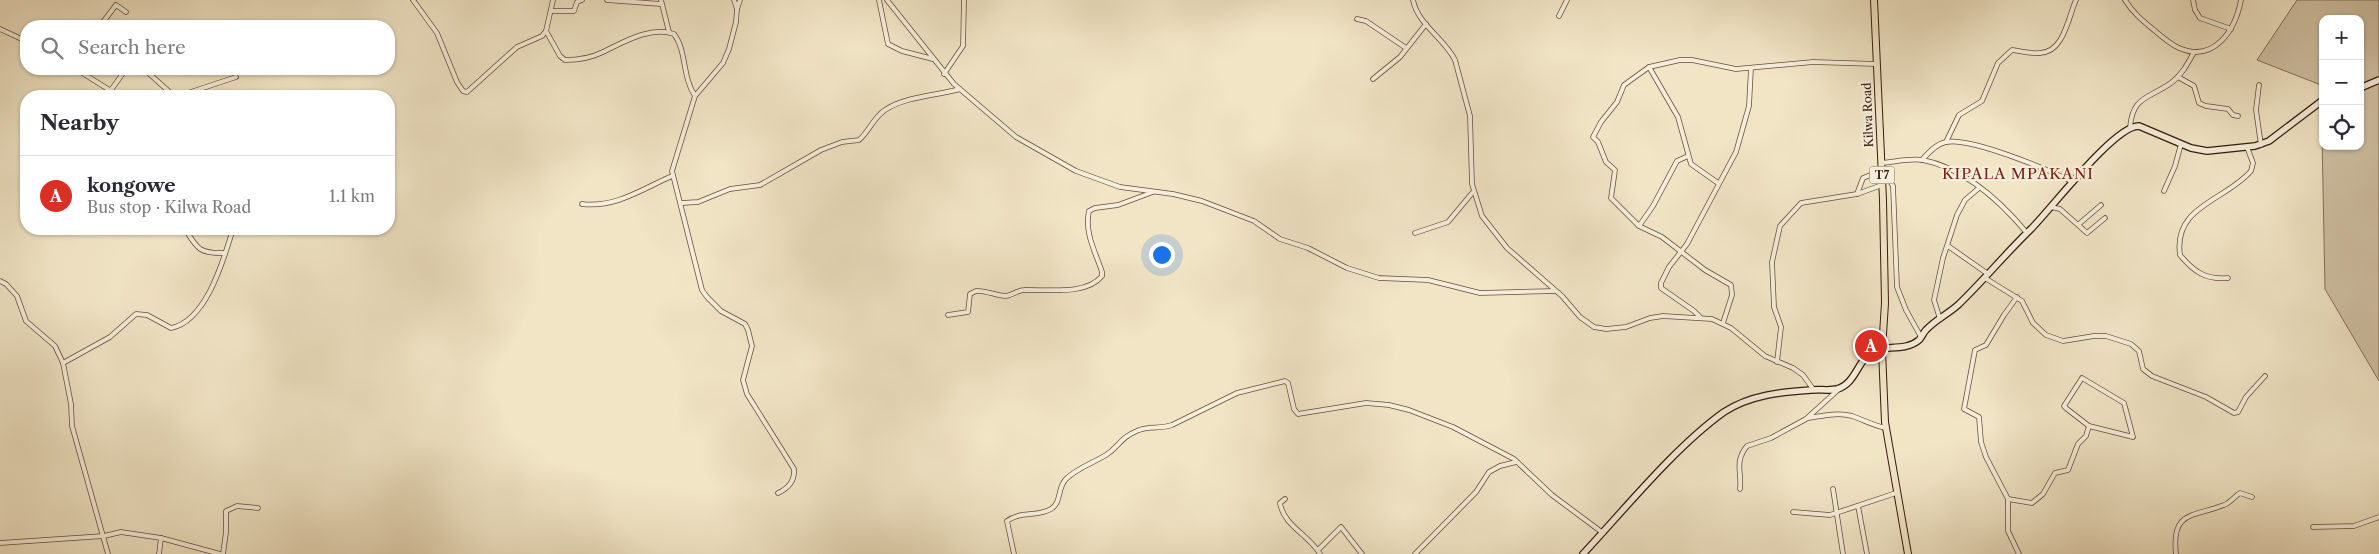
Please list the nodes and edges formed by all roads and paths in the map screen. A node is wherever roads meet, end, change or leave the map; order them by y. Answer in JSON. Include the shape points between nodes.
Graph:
{"nodes":[{"id":1,"x":413,"y":0,"type":"edge"},
{"id":2,"x":553,"y":0,"type":"edge"},
{"id":3,"x":582,"y":0,"type":"edge"},
{"id":4,"x":607,"y":0,"type":"edge"},
{"id":5,"x":734,"y":0,"type":"edge"},
{"id":6,"x":740,"y":0,"type":"edge"},
{"id":7,"x":879,"y":0,"type":"edge"},
{"id":8,"x":887,"y":0,"type":"edge"},
{"id":9,"x":964,"y":0,"type":"edge"},
{"id":10,"x":1412,"y":0,"type":"edge"},
{"id":11,"x":1567,"y":0,"type":"edge"},
{"id":12,"x":1874,"y":0,"type":"edge"},
{"id":13,"x":2076,"y":0,"type":"edge"},
{"id":14,"x":2125,"y":0,"type":"edge"},
{"id":15,"x":2194,"y":0,"type":"edge"},
{"id":16,"x":2241,"y":0,"type":"edge"},
{"id":17,"x":661,"y":2,"type":"edge"},
{"id":18,"x":737,"y":9,"type":"junction"},
{"id":19,"x":551,"y":11,"type":"junction"},
{"id":20,"x":126,"y":12,"type":"dead end"},
{"id":21,"x":1559,"y":16,"type":"dead end"},
{"id":22,"x":1357,"y":19,"type":"dead end"},
{"id":23,"x":105,"y":20,"type":"edge"},
{"id":24,"x":1426,"y":24,"type":"junction"},
{"id":25,"x":2231,"y":29,"type":"junction"},
{"id":26,"x":0,"y":30,"type":"edge"},
{"id":27,"x":546,"y":31,"type":"junction"},
{"id":28,"x":669,"y":32,"type":"junction"},
{"id":29,"x":20,"y":38,"type":"edge"},
{"id":30,"x":1406,"y":48,"type":"junction"},
{"id":31,"x":2194,"y":52,"type":"junction"},
{"id":32,"x":933,"y":60,"type":"junction"},
{"id":33,"x":1877,"y":64,"type":"junction"},
{"id":34,"x":1649,"y":67,"type":"junction"},
{"id":35,"x":1751,"y":68,"type":"junction"},
{"id":36,"x":944,"y":74,"type":"junction"},
{"id":37,"x":86,"y":75,"type":"edge"},
{"id":38,"x":122,"y":75,"type":"edge"},
{"id":39,"x":153,"y":75,"type":"edge"},
{"id":40,"x":236,"y":77,"type":"dead end"},
{"id":41,"x":2178,"y":77,"type":"junction"},
{"id":42,"x":1373,"y":79,"type":"dead end"},
{"id":43,"x":2379,"y":80,"type":"edge"},
{"id":44,"x":2258,"y":85,"type":"dead end"},
{"id":45,"x":2364,"y":86,"type":"edge"},
{"id":46,"x":960,"y":89,"type":"junction"},
{"id":47,"x":111,"y":90,"type":"joint"},
{"id":48,"x":168,"y":90,"type":"edge"},
{"id":49,"x":197,"y":90,"type":"edge"},
{"id":50,"x":695,"y":96,"type":"junction"},
{"id":51,"x":2319,"y":103,"type":"edge"},
{"id":52,"x":2238,"y":116,"type":"dead end"},
{"id":53,"x":2130,"y":128,"type":"junction"},
{"id":54,"x":1946,"y":142,"type":"junction"},
{"id":55,"x":2181,"y":144,"type":"junction"},
{"id":56,"x":2261,"y":144,"type":"junction"},
{"id":57,"x":2247,"y":147,"type":"junction"},
{"id":58,"x":1688,"y":156,"type":"junction"},
{"id":59,"x":1922,"y":160,"type":"junction"},
{"id":60,"x":1881,"y":165,"type":"junction"},
{"id":61,"x":672,"y":176,"type":"junction"},
{"id":62,"x":2073,"y":182,"type":"junction"},
{"id":63,"x":1718,"y":183,"type":"junction"},
{"id":64,"x":1882,"y":185,"type":"junction"},
{"id":65,"x":1979,"y":188,"type":"junction"},
{"id":66,"x":1156,"y":191,"type":"junction"},
{"id":67,"x":2164,"y":191,"type":"dead end"},
{"id":68,"x":1473,"y":192,"type":"junction"},
{"id":69,"x":1857,"y":194,"type":"junction"},
{"id":70,"x":682,"y":203,"type":"junction"},
{"id":71,"x":582,"y":204,"type":"dead end"},
{"id":72,"x":2101,"y":205,"type":"dead end"},
{"id":73,"x":2051,"y":207,"type":"junction"},
{"id":74,"x":2106,"y":218,"type":"dead end"},
{"id":75,"x":2079,"y":224,"type":"junction"},
{"id":76,"x":1639,"y":226,"type":"junction"},
{"id":77,"x":1415,"y":233,"type":"dead end"},
{"id":78,"x":2026,"y":233,"type":"junction"},
{"id":79,"x":188,"y":235,"type":"edge"},
{"id":80,"x":232,"y":235,"type":"edge"},
{"id":81,"x":1948,"y":246,"type":"junction"},
{"id":82,"x":1680,"y":252,"type":"junction"},
{"id":83,"x":224,"y":253,"type":"junction"},
{"id":84,"x":1987,"y":276,"type":"junction"},
{"id":85,"x":2228,"y":278,"type":"dead end"},
{"id":86,"x":0,"y":281,"type":"edge"},
{"id":87,"x":1555,"y":291,"type":"junction"},
{"id":88,"x":2017,"y":297,"type":"junction"},
{"id":89,"x":948,"y":315,"type":"dead end"},
{"id":90,"x":1700,"y":317,"type":"junction"},
{"id":91,"x":1940,"y":319,"type":"junction"},
{"id":92,"x":1723,"y":323,"type":"junction"},
{"id":93,"x":1921,"y":337,"type":"junction"},
{"id":94,"x":1882,"y":350,"type":"junction"},
{"id":95,"x":1777,"y":362,"type":"junction"},
{"id":96,"x":63,"y":363,"type":"junction"},
{"id":97,"x":2265,"y":376,"type":"dead end"},
{"id":98,"x":1839,"y":388,"type":"junction"},
{"id":99,"x":1813,"y":389,"type":"junction"},
{"id":100,"x":1806,"y":418,"type":"junction"},
{"id":101,"x":2089,"y":426,"type":"junction"},
{"id":102,"x":1886,"y":428,"type":"junction"},
{"id":103,"x":1516,"y":462,"type":"junction"},
{"id":104,"x":1740,"y":489,"type":"dead end"},
{"id":105,"x":1833,"y":489,"type":"dead end"},
{"id":106,"x":778,"y":493,"type":"dead end"},
{"id":107,"x":1896,"y":493,"type":"junction"},
{"id":108,"x":2252,"y":497,"type":"dead end"},
{"id":109,"x":1285,"y":499,"type":"dead end"},
{"id":110,"x":2008,"y":499,"type":"junction"},
{"id":111,"x":1858,"y":506,"type":"junction"},
{"id":112,"x":258,"y":508,"type":"dead end"},
{"id":113,"x":1792,"y":512,"type":"dead end"},
{"id":114,"x":1838,"y":513,"type":"junction"},
{"id":115,"x":2379,"y":516,"type":"edge"},
{"id":116,"x":2314,"y":526,"type":"dead end"},
{"id":117,"x":1603,"y":532,"type":"junction"},
{"id":118,"x":104,"y":536,"type":"junction"},
{"id":119,"x":161,"y":538,"type":"junction"},
{"id":120,"x":0,"y":542,"type":"edge"},
{"id":121,"x":208,"y":552,"type":"edge"},
{"id":122,"x":1319,"y":552,"type":"edge"},
{"id":123,"x":108,"y":554,"type":"edge"},
{"id":124,"x":159,"y":554,"type":"edge"},
{"id":125,"x":221,"y":554,"type":"edge"},
{"id":126,"x":1014,"y":554,"type":"edge"},
{"id":127,"x":1362,"y":554,"type":"edge"},
{"id":128,"x":1415,"y":554,"type":"edge"},
{"id":129,"x":1583,"y":554,"type":"edge"},
{"id":130,"x":1843,"y":554,"type":"edge"},
{"id":131,"x":1867,"y":554,"type":"edge"},
{"id":132,"x":1908,"y":554,"type":"edge"},
{"id":133,"x":2020,"y":554,"type":"edge"},
{"id":134,"x":2176,"y":554,"type":"edge"}],
"edges":[{"from":1,"to":27,"type":"street","via":[[437,33],[463,91],[471,90],[517,47],[538,39]]},
{"from":2,"to":19,"type":"street"},
{"from":3,"to":19,"type":"street","via":[[577,2],[572,12]]},
{"from":4,"to":17,"type":"street"},
{"from":5,"to":18,"type":"street"},
{"from":6,"to":18,"type":"street"},
{"from":7,"to":32,"type":"street","via":[[888,44]]},
{"from":8,"to":32,"type":"street"},
{"from":9,"to":36,"type":"street","via":[[963,46]]},
{"from":10,"to":24,"type":"street"},
{"from":11,"to":21,"type":"street"},
{"from":12,"to":33,"type":"highway","name":"Kilwa Road","number":"T7"},
{"from":13,"to":54,"type":"street","via":[[2063,35],[2054,48],[2040,53],[2012,50],[2006,54],[1998,63],[1982,100],[1959,115]]},
{"from":14,"to":31,"type":"street","via":[[2138,18],[2163,38],[2180,49]]},
{"from":15,"to":25,"type":"street","via":[[2200,18]]},
{"from":16,"to":25,"type":"street"},
{"from":17,"to":28,"type":"street"},
{"from":18,"to":50,"type":"street","via":[[723,63]]},
{"from":19,"to":27,"type":"street"},
{"from":20,"to":23,"type":"street","via":[[116,5]]},
{"from":22,"to":30,"type":"street","via":[[1366,21]]},
{"from":24,"to":30,"type":"street"},
{"from":24,"to":68,"type":"street","via":[[1451,52],[1456,65],[1470,116]]},
{"from":25,"to":31,"type":"street","via":[[2214,48]]},
{"from":26,"to":29,"type":"street"},
{"from":27,"to":28,"type":"street","via":[[562,59],[570,60],[602,53],[636,36]]},
{"from":28,"to":50,"type":"street","via":[[676,36],[687,81]]},
{"from":30,"to":42,"type":"street"},
{"from":31,"to":41,"type":"street"},
{"from":32,"to":36,"type":"street"},
{"from":33,"to":35,"type":"street","via":[[1814,62]]},
{"from":33,"to":60,"type":"highway","name":"Kilwa Road","number":"T7"},
{"from":34,"to":35,"type":"street","via":[[1692,60],[1736,69]]},
{"from":34,"to":58,"type":"street","via":[[1678,117]]},
{"from":34,"to":76,"type":"street","via":[[1624,85],[1617,102],[1593,137],[1606,162],[1615,170],[1611,198]]},
{"from":35,"to":63,"type":"street","via":[[1746,120],[1736,152]]},
{"from":36,"to":46,"type":"street"},
{"from":37,"to":47,"type":"street"},
{"from":38,"to":47,"type":"street"},
{"from":39,"to":48,"type":"street"},
{"from":40,"to":49,"type":"street"},
{"from":41,"to":52,"type":"street","via":[[2194,86],[2199,103],[2228,109]]},
{"from":41,"to":53,"type":"street","via":[[2142,99],[2130,116]]},
{"from":43,"to":45,"type":"main road"},
{"from":44,"to":56,"type":"street","via":[[2256,110]]},
{"from":46,"to":66,"type":"street","via":[[1024,143],[1076,171],[1120,187]]},
{"from":46,"to":70,"type":"street","via":[[892,106],[881,113],[859,140],[821,150],[760,185],[730,189],[698,202]]},
{"from":50,"to":61,"type":"street"},
{"from":51,"to":56,"type":"main road"},
{"from":53,"to":55,"type":"main road","via":[[2139,126]]},
{"from":53,"to":62,"type":"main road","via":[[2112,140]]},
{"from":54,"to":59,"type":"street","via":[[1935,147]]},
{"from":54,"to":62,"type":"street","via":[[1975,144]]},
{"from":55,"to":57,"type":"main road","via":[[2207,151]]},
{"from":55,"to":67,"type":"street","via":[[2176,166]]},
{"from":56,"to":57,"type":"main road"},
{"from":57,"to":85,"type":"street","via":[[2251,171],[2190,216],[2178,238],[2180,255],[2195,272],[2211,278]]},
{"from":58,"to":63,"type":"street","via":[[1693,167]]},
{"from":58,"to":76,"type":"street","via":[[1677,161]]},
{"from":59,"to":60,"type":"street"},
{"from":59,"to":65,"type":"street","via":[[1948,168]]},
{"from":60,"to":64,"type":"highway","name":"Kilwa Road","number":"T7"},
{"from":60,"to":69,"type":"street","via":[[1863,178]]},
{"from":60,"to":93,"type":"street","via":[[1893,186],[1897,287]]},
{"from":61,"to":70,"type":"street"},
{"from":61,"to":71,"type":"street","via":[[610,204]]},
{"from":62,"to":73,"type":"main road"},
{"from":63,"to":82,"type":"street"},
{"from":64,"to":69,"type":"street"},
{"from":64,"to":94,"type":"highway","name":"Kilwa Road","number":"T7","via":[[1885,303]]},
{"from":65,"to":78,"type":"street"},
{"from":65,"to":81,"type":"street","via":[[1965,200],[1958,212]]},
{"from":66,"to":87,"type":"street","via":[[1202,202],[1254,222],[1280,239],[1379,278],[1428,280],[1480,293]]},
{"from":66,"to":89,"type":"street","via":[[1118,205],[1089,211],[1092,246],[1102,272],[1099,280],[1072,290],[1021,290],[1006,296],[976,290],[970,294],[968,312]]},
{"from":68,"to":77,"type":"street","via":[[1448,222]]},
{"from":68,"to":87,"type":"street","via":[[1482,216],[1507,248]]},
{"from":69,"to":95,"type":"street","via":[[1801,203],[1778,230],[1772,262],[1774,307],[1781,327]]},
{"from":70,"to":106,"type":"street","via":[[690,250],[702,290],[723,313],[744,324],[752,340],[744,386],[794,469],[794,480]]},
{"from":72,"to":75,"type":"street"},
{"from":73,"to":75,"type":"street","via":[[2060,209]]},
{"from":73,"to":78,"type":"main road"},
{"from":74,"to":75,"type":"street","via":[[2089,233]]},
{"from":76,"to":82,"type":"street","via":[[1662,236]]},
{"from":78,"to":84,"type":"main road"},
{"from":79,"to":83,"type":"street","via":[[200,250],[211,254]]},
{"from":80,"to":83,"type":"street"},
{"from":81,"to":84,"type":"street"},
{"from":81,"to":91,"type":"street","via":[[1935,289],[1934,300]]},
{"from":82,"to":90,"type":"street","via":[[1669,267],[1661,288]]},
{"from":82,"to":92,"type":"street","via":[[1731,285],[1732,295]]},
{"from":83,"to":96,"type":"street","via":[[221,268],[199,309],[177,327],[171,328],[147,315],[136,314],[110,338]]},
{"from":84,"to":88,"type":"street"},
{"from":84,"to":91,"type":"main road"},
{"from":86,"to":96,"type":"street","via":[[17,296],[26,321],[55,346]]},
{"from":87,"to":90,"type":"street","via":[[1589,324],[1606,329],[1663,316]]},
{"from":88,"to":97,"type":"street","via":[[2027,308],[2033,324],[2046,335],[2064,341],[2106,336],[2134,345],[2139,351],[2143,369],[2152,376],[2206,397],[2234,413]]},
{"from":88,"to":110,"type":"street","via":[[1986,345],[1976,350],[1964,410],[1979,417],[1980,442]]},
{"from":90,"to":92,"type":"street"},
{"from":91,"to":93,"type":"main road"},
{"from":92,"to":95,"type":"street"},
{"from":93,"to":94,"type":"main road","via":[[1907,346]]},
{"from":94,"to":98,"type":"main road","via":[[1870,352],[1851,380]]},
{"from":94,"to":102,"type":"highway","number":"T7"},
{"from":95,"to":99,"type":"street","via":[[1803,375]]},
{"from":96,"to":118,"type":"street","via":[[72,426]]},
{"from":98,"to":99,"type":"main road"},
{"from":98,"to":100,"type":"street"},
{"from":99,"to":117,"type":"main road","via":[[1775,393],[1734,406],[1672,459]]},
{"from":100,"to":102,"type":"street","via":[[1843,415]]},
{"from":100,"to":104,"type":"street","via":[[1771,438],[1745,448],[1738,468]]},
{"from":101,"to":101,"type":"street","via":[[2064,406],[2082,378],[2124,403],[2132,437]]},
{"from":101,"to":110,"type":"street","via":[[2068,470],[2056,474],[2040,498],[2032,503]]},
{"from":102,"to":107,"type":"highway","number":"T7"},
{"from":103,"to":117,"type":"street","via":[[1552,495]]},
{"from":103,"to":126,"type":"street","via":[[1453,427],[1389,405],[1366,403],[1298,414],[1285,381],[1237,394],[1172,425],[1140,430],[1121,439],[1105,456],[1067,478],[1057,502],[1050,509],[1014,516],[1007,521]]},
{"from":103,"to":128,"type":"street","via":[[1489,472],[1476,492]]},
{"from":105,"to":114,"type":"street"},
{"from":107,"to":111,"type":"street"},
{"from":107,"to":132,"type":"highway","number":"T7"},
{"from":108,"to":134,"type":"street","via":[[2240,492],[2224,505],[2200,511],[2184,520],[2176,532]]},
{"from":109,"to":122,"type":"street","via":[[1280,503],[1281,510]]},
{"from":110,"to":133,"type":"street","via":[[2009,536]]},
{"from":111,"to":114,"type":"street"},
{"from":111,"to":131,"type":"street"},
{"from":112,"to":125,"type":"street","via":[[237,506],[226,511]]},
{"from":113,"to":114,"type":"street","via":[[1822,516]]},
{"from":114,"to":130,"type":"street"},
{"from":115,"to":116,"type":"street","via":[[2351,527]]},
{"from":117,"to":129,"type":"main road"},
{"from":118,"to":119,"type":"street","via":[[121,532]]},
{"from":118,"to":120,"type":"street"},
{"from":118,"to":123,"type":"street"},
{"from":119,"to":121,"type":"street"},
{"from":119,"to":124,"type":"street"},
{"from":121,"to":125,"type":"street"},
{"from":122,"to":127,"type":"street","via":[[1341,527]]}]}
